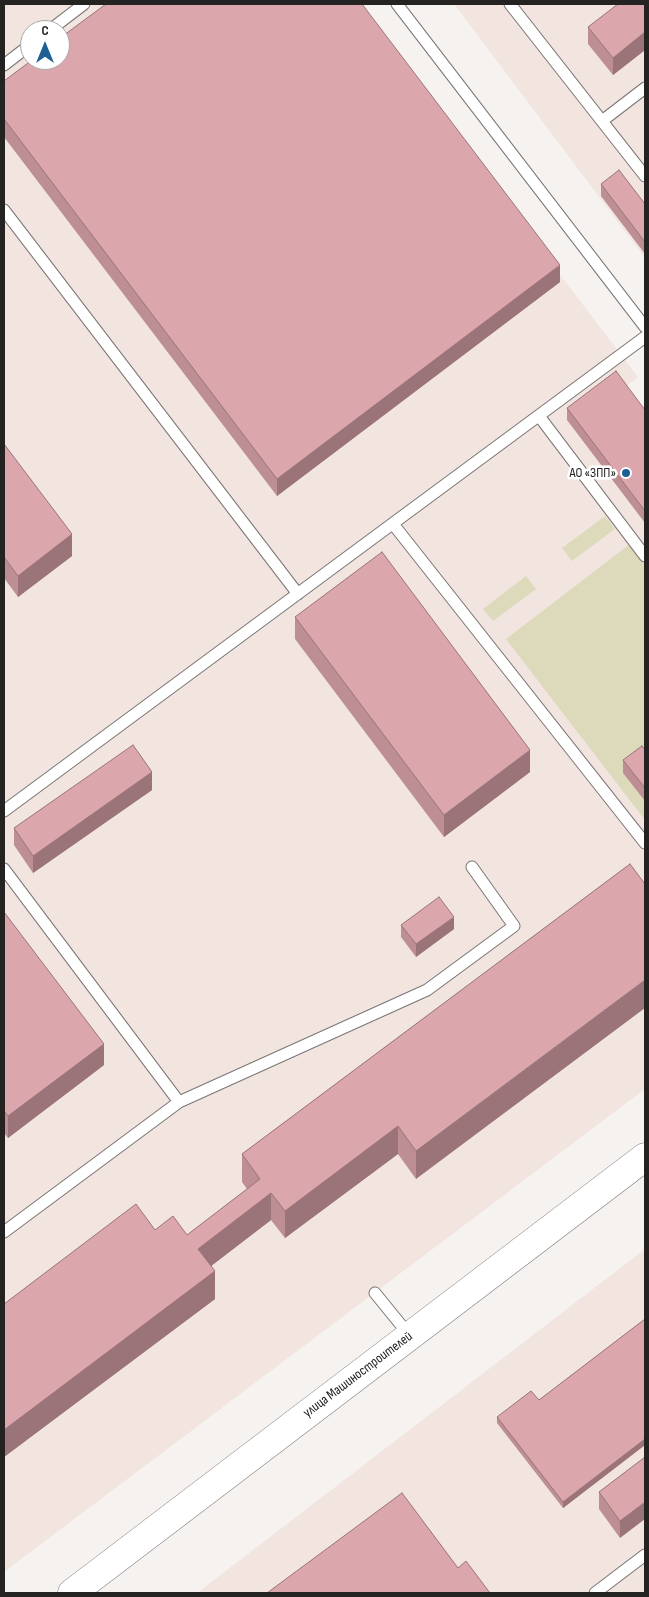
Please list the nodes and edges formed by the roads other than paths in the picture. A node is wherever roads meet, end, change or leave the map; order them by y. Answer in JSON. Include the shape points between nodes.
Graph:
{"nodes":[{"id":1,"x":84,"y":4,"type":"edge"},
{"id":2,"x":397,"y":4,"type":"edge"},
{"id":3,"x":510,"y":4,"type":"edge"},
{"id":4,"x":63,"y":20,"type":"edge"},
{"id":5,"x":20,"y":53,"type":"edge"},
{"id":6,"x":4,"y":65,"type":"edge"},
{"id":7,"x":645,"y":88,"type":"edge"},
{"id":8,"x":602,"y":121,"type":"junction"},
{"id":9,"x":645,"y":176,"type":"edge"},
{"id":10,"x":4,"y":210,"type":"edge"},
{"id":11,"x":645,"y":327,"type":"edge"},
{"id":12,"x":645,"y":338,"type":"edge"},
{"id":13,"x":539,"y":416,"type":"junction"},
{"id":14,"x":393,"y":524,"type":"junction"},
{"id":15,"x":645,"y":556,"type":"edge"},
{"id":16,"x":298,"y":594,"type":"junction"},
{"id":17,"x":4,"y":812,"type":"edge"},
{"id":18,"x":645,"y":843,"type":"edge"},
{"id":19,"x":472,"y":867,"type":"dead end"},
{"id":20,"x":4,"y":869,"type":"edge"},
{"id":21,"x":179,"y":1102,"type":"junction"},
{"id":22,"x":645,"y":1157,"type":"edge"},
{"id":23,"x":4,"y":1232,"type":"edge"},
{"id":24,"x":376,"y":1292,"type":"dead end"},
{"id":25,"x":410,"y":1336,"type":"junction"},
{"id":26,"x":645,"y":1555,"type":"edge"},
{"id":27,"x":72,"y":1593,"type":"edge"},
{"id":28,"x":595,"y":1593,"type":"edge"}],
"edges":[{"from":1,"to":4,"type":"lane"},
{"from":2,"to":11,"type":"lane"},
{"from":3,"to":8,"type":"lane"},
{"from":5,"to":6,"type":"lane"},
{"from":7,"to":8,"type":"lane"},
{"from":8,"to":9,"type":"lane"},
{"from":10,"to":16,"type":"lane"},
{"from":12,"to":13,"type":"lane"},
{"from":13,"to":14,"type":"lane"},
{"from":13,"to":15,"type":"lane"},
{"from":14,"to":16,"type":"lane"},
{"from":14,"to":18,"type":"lane"},
{"from":16,"to":17,"type":"lane"},
{"from":19,"to":21,"type":"lane","via":[[514,926],[428,990]]},
{"from":20,"to":21,"type":"lane"},
{"from":21,"to":23,"type":"lane"},
{"from":22,"to":25,"type":"main road","name":"улица Машиностроителей"},
{"from":24,"to":25,"type":"lane"},
{"from":25,"to":27,"type":"main road","name":"улица Машиностроителей"},
{"from":26,"to":28,"type":"lane"}]}
